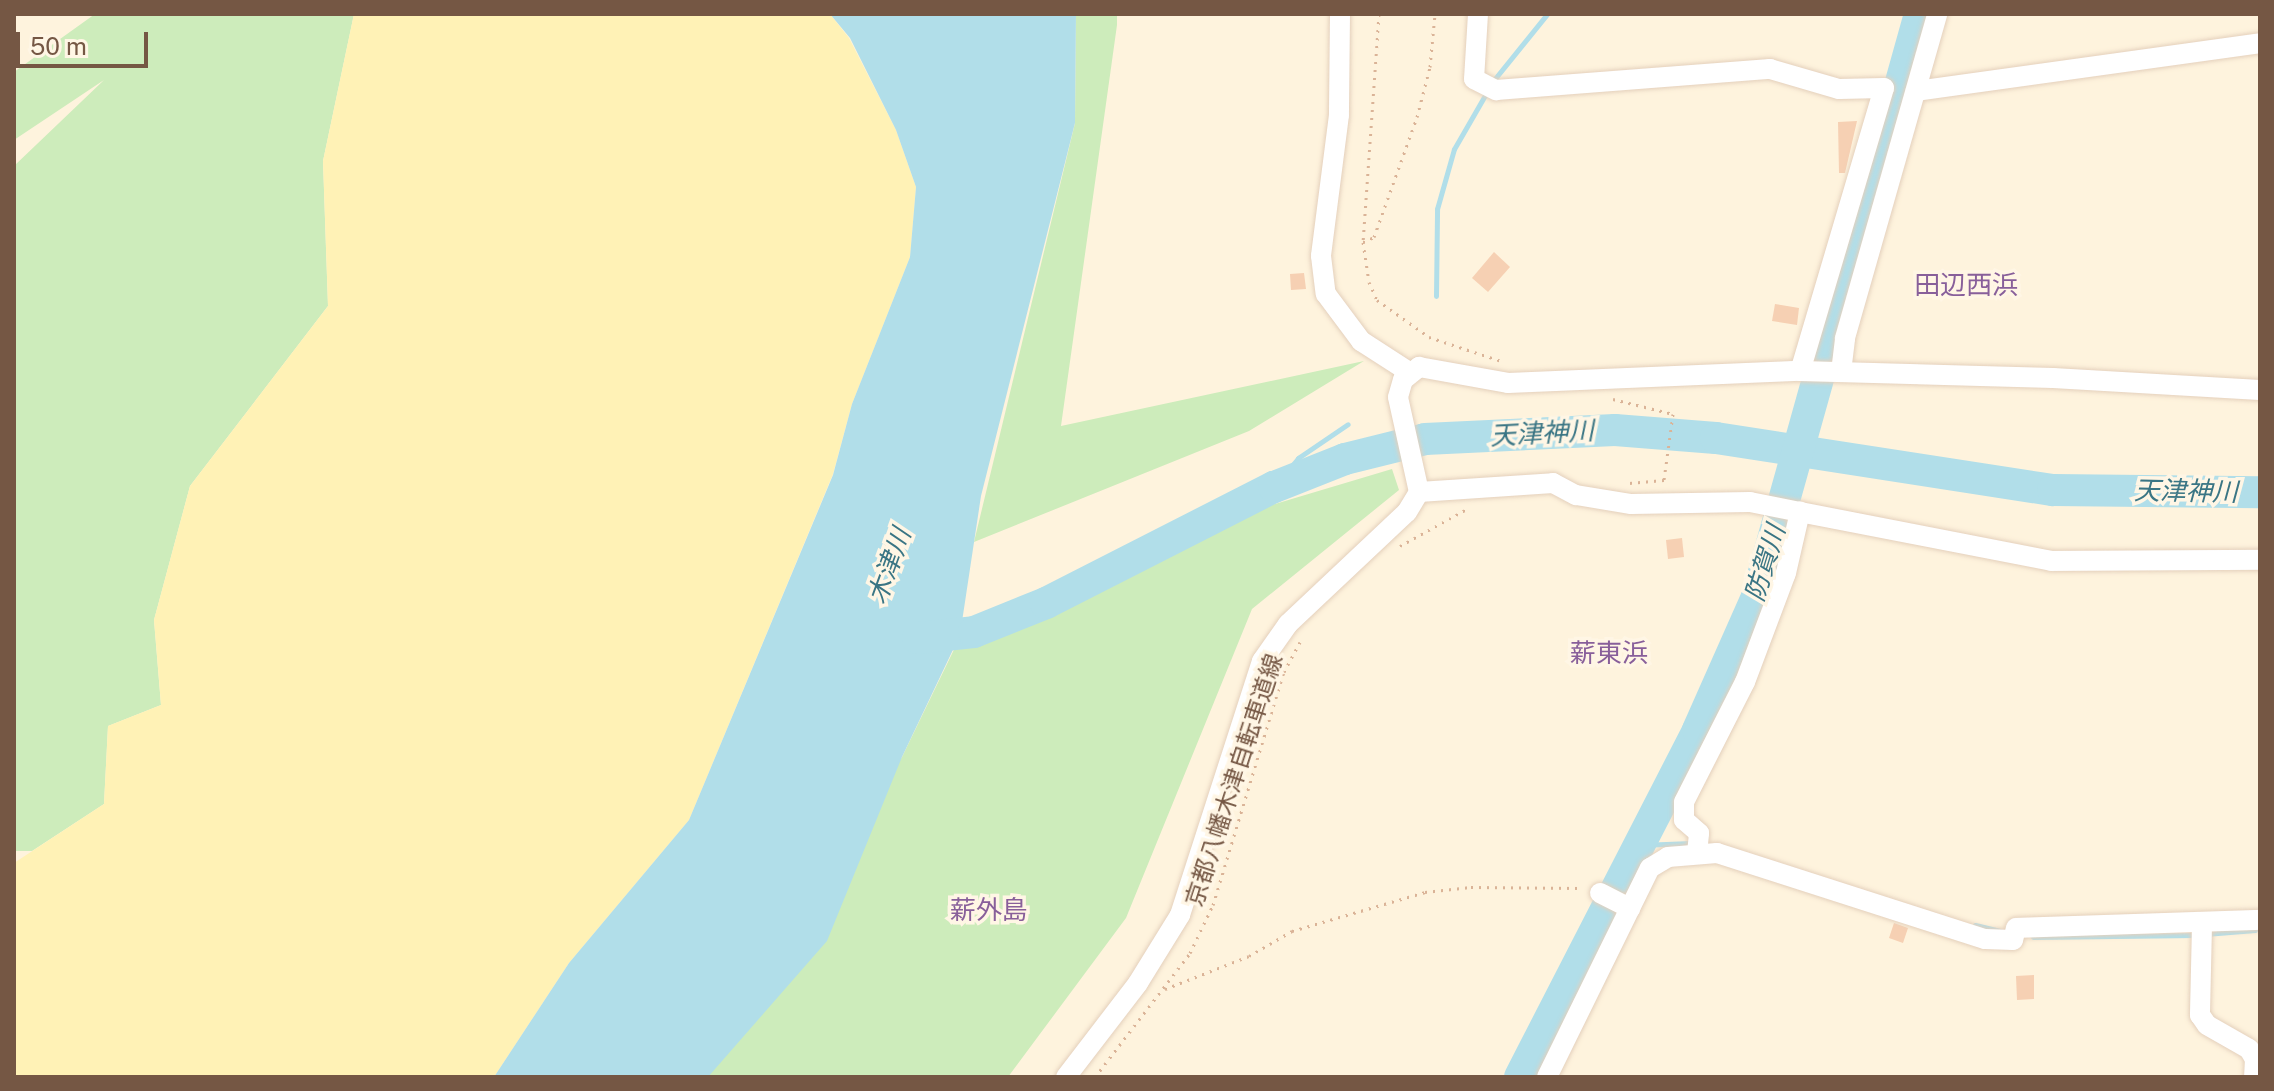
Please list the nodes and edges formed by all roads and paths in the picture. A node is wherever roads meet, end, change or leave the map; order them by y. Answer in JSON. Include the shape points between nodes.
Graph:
{"nodes":[{"id":1,"x":1340,"y":14,"type":"edge"},
{"id":2,"x":1379,"y":14,"type":"edge"},
{"id":3,"x":1435,"y":14,"type":"edge"},
{"id":4,"x":1478,"y":14,"type":"edge"},
{"id":5,"x":1937,"y":14,"type":"edge"},
{"id":6,"x":2260,"y":43,"type":"edge"},
{"id":7,"x":1916,"y":91,"type":"junction"},
{"id":8,"x":1363,"y":242,"type":"junction"},
{"id":9,"x":1509,"y":363,"type":"dead end"},
{"id":10,"x":1800,"y":371,"type":"junction"},
{"id":11,"x":1409,"y":372,"type":"junction"},
{"id":12,"x":1841,"y":372,"type":"junction"},
{"id":13,"x":2260,"y":390,"type":"edge"},
{"id":14,"x":1600,"y":396,"type":"dead end"},
{"id":15,"x":1613,"y":483,"type":"dead end"},
{"id":16,"x":1419,"y":492,"type":"junction"},
{"id":17,"x":1473,"y":506,"type":"dead end"},
{"id":18,"x":1800,"y":512,"type":"junction"},
{"id":19,"x":1394,"y":551,"type":"dead end"},
{"id":20,"x":2260,"y":560,"type":"edge"},
{"id":21,"x":1307,"y":633,"type":"dead end"},
{"id":22,"x":1697,"y":853,"type":"junction"},
{"id":23,"x":1600,"y":893,"type":"joint"},
{"id":24,"x":1626,"y":907,"type":"junction"},
{"id":25,"x":2260,"y":920,"type":"edge"},
{"id":26,"x":2201,"y":932,"type":"junction"},
{"id":27,"x":1165,"y":989,"type":"junction"},
{"id":28,"x":1066,"y":1077,"type":"edge"},
{"id":29,"x":1095,"y":1077,"type":"edge"},
{"id":30,"x":1547,"y":1077,"type":"edge"},
{"id":31,"x":2254,"y":1077,"type":"edge"}],
"edges":[{"from":1,"to":11,"type":"street","via":[[1339,115],[1321,256],[1326,294],[1361,341]]},
{"from":2,"to":8,"type":"path"},
{"from":3,"to":8,"type":"path","via":[[1430,67],[1417,117],[1374,237]]},
{"from":4,"to":10,"type":"street","via":[[1474,79],[1496,90],[1770,69],[1839,89],[1884,88]]},
{"from":5,"to":7,"type":"street"},
{"from":6,"to":7,"type":"street"},
{"from":7,"to":12,"type":"street","via":[[1845,338]]},
{"from":8,"to":9,"type":"path","via":[[1377,300],[1451,346]]},
{"from":10,"to":11,"type":"street","via":[[1508,383],[1433,367]]},
{"from":10,"to":12,"type":"street"},
{"from":11,"to":16,"type":"street","via":[[1398,388]]},
{"from":12,"to":13,"type":"street"},
{"from":14,"to":15,"type":"path","via":[[1672,413],[1673,418],[1661,482]]},
{"from":16,"to":18,"type":"street","via":[[1553,483],[1576,495],[1631,504],[1750,502]]},
{"from":16,"to":28,"type":"street","via":[[1407,512],[1288,624],[1262,661],[1180,915],[1138,983]]},
{"from":17,"to":19,"type":"path"},
{"from":18,"to":20,"type":"street","via":[[2051,561]]},
{"from":18,"to":22,"type":"street","via":[[1786,573],[1745,682],[1684,802],[1684,820],[1699,833]]},
{"from":21,"to":27,"type":"path","name":"京都八幡木津自転車道線","via":[[1284,672],[1213,905]]},
{"from":22,"to":24,"type":"street","via":[[1668,857],[1650,868]]},
{"from":22,"to":26,"type":"street","via":[[1717,853],[1985,939],[2013,940],[2016,928]]},
{"from":23,"to":24,"type":"street"},
{"from":23,"to":27,"type":"path","via":[[1549,885],[1425,892],[1292,931],[1249,956]]},
{"from":24,"to":30,"type":"street"},
{"from":25,"to":26,"type":"street"},
{"from":26,"to":31,"type":"street","via":[[2200,1015],[2207,1025],[2249,1049],[2255,1059]]},
{"from":27,"to":29,"type":"path","name":"京都八幡木津自転車道線"}]}
